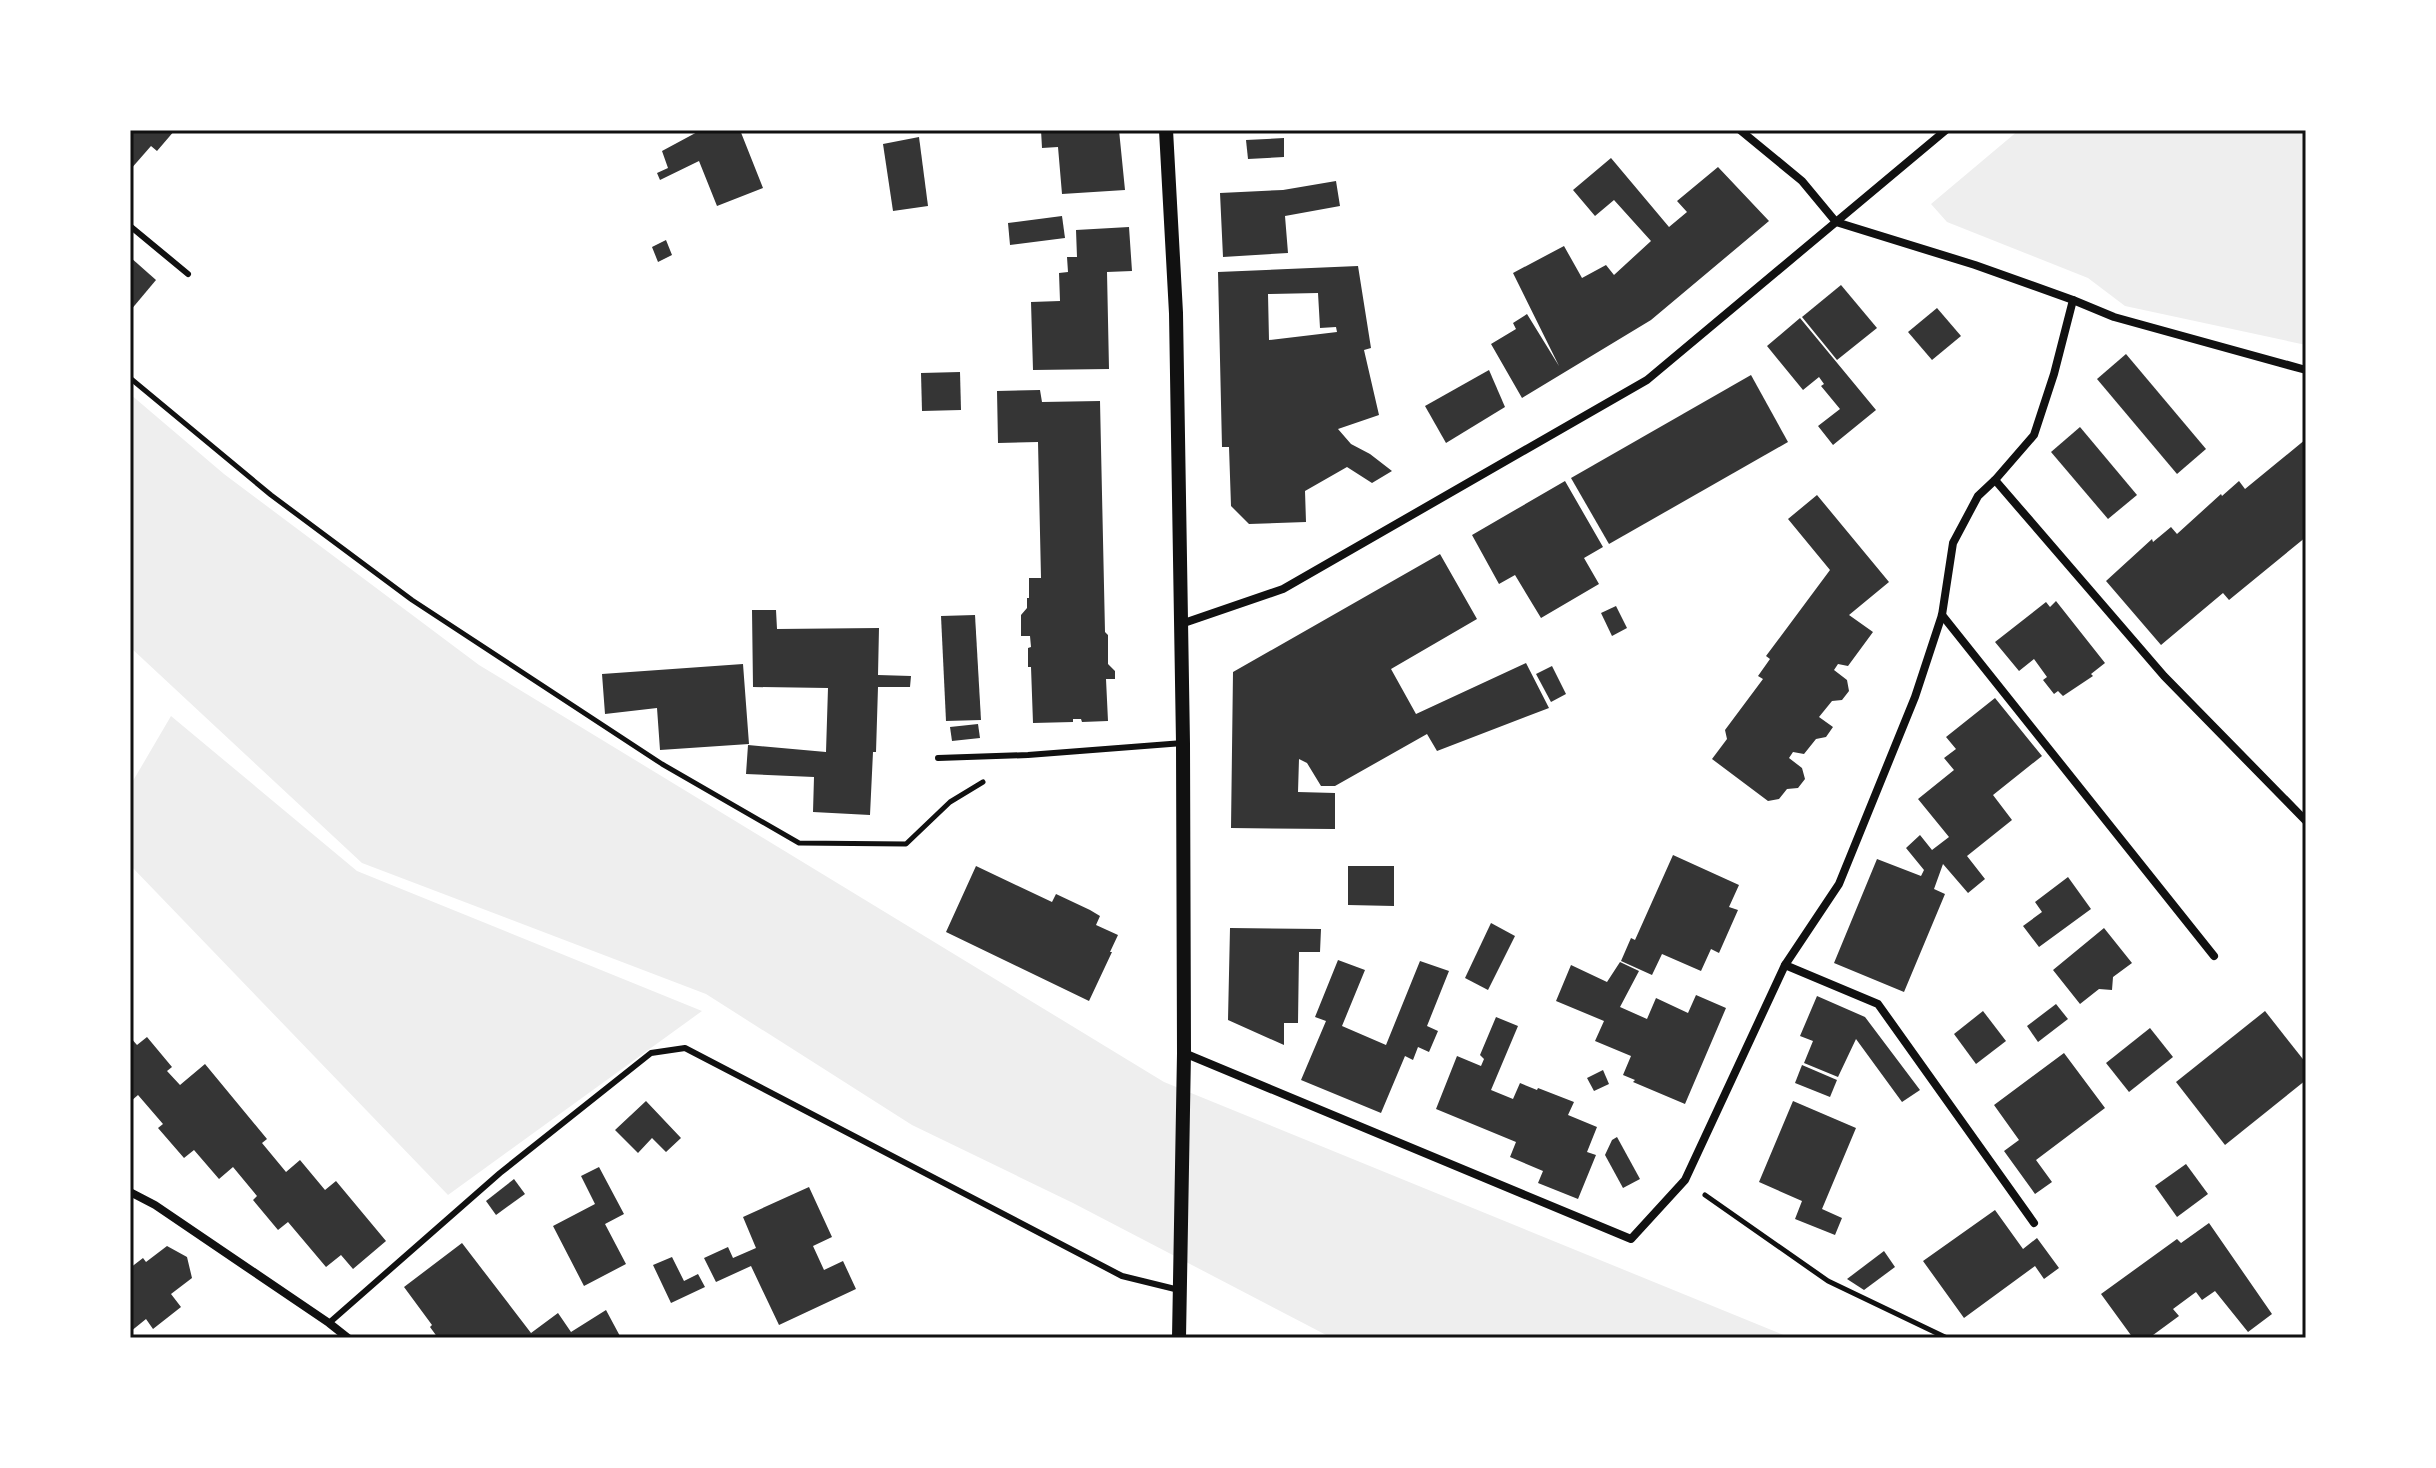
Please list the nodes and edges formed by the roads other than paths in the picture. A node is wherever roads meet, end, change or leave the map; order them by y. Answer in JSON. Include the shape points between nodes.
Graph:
{"nodes":[{"id":1,"x":1166,"y":130,"type":"edge"},
{"id":2,"x":1740,"y":130,"type":"edge"},
{"id":3,"x":1946,"y":130,"type":"edge"},
{"id":4,"x":1836,"y":222,"type":"junction"},
{"id":5,"x":130,"y":226,"type":"edge"},
{"id":6,"x":188,"y":274,"type":"dead end"},
{"id":7,"x":2073,"y":300,"type":"junction"},
{"id":8,"x":2306,"y":370,"type":"edge"},
{"id":9,"x":1995,"y":480,"type":"junction"},
{"id":10,"x":1942,"y":615,"type":"junction"},
{"id":11,"x":1180,"y":624,"type":"junction"},
{"id":12,"x":1183,"y":743,"type":"junction"},
{"id":13,"x":938,"y":758,"type":"dead end"},
{"id":14,"x":2306,"y":821,"type":"edge"},
{"id":15,"x":2214,"y":956,"type":"dead end"},
{"id":16,"x":1785,"y":965,"type":"junction"},
{"id":17,"x":1184,"y":1053,"type":"junction"},
{"id":18,"x":130,"y":1192,"type":"edge"},
{"id":19,"x":2034,"y":1223,"type":"dead end"},
{"id":20,"x":1179,"y":1290,"type":"junction"},
{"id":21,"x":329,"y":1323,"type":"junction"},
{"id":22,"x":348,"y":1338,"type":"edge"},
{"id":23,"x":1179,"y":1338,"type":"edge"}],
"edges":[{"from":1,"to":11,"type":"street","via":[[1176,313]]},
{"from":2,"to":4,"type":"street","via":[[1802,181]]},
{"from":3,"to":4,"type":"street"},
{"from":4,"to":7,"type":"street"},
{"from":4,"to":11,"type":"street","via":[[1647,380],[1283,589]]},
{"from":5,"to":6,"type":"lane"},
{"from":7,"to":8,"type":"street","via":[[2114,317]]},
{"from":7,"to":9,"type":"street","via":[[2034,435]]},
{"from":9,"to":10,"type":"street","via":[[1978,496],[1953,543]]},
{"from":9,"to":14,"type":"street","via":[[2164,676]]},
{"from":10,"to":15,"type":"street"},
{"from":10,"to":16,"type":"street","via":[[1915,697],[1839,884]]},
{"from":11,"to":12,"type":"street"},
{"from":12,"to":13,"type":"lane"},
{"from":12,"to":17,"type":"street"},
{"from":16,"to":17,"type":"street","via":[[1685,1180],[1631,1239]]},
{"from":16,"to":19,"type":"street","via":[[1878,1004]]},
{"from":17,"to":20,"type":"street"},
{"from":18,"to":21,"type":"street"},
{"from":20,"to":21,"type":"lane","via":[[1122,1276],[685,1048],[651,1053],[500,1173]]},
{"from":20,"to":23,"type":"street"},
{"from":21,"to":22,"type":"street"}]}
